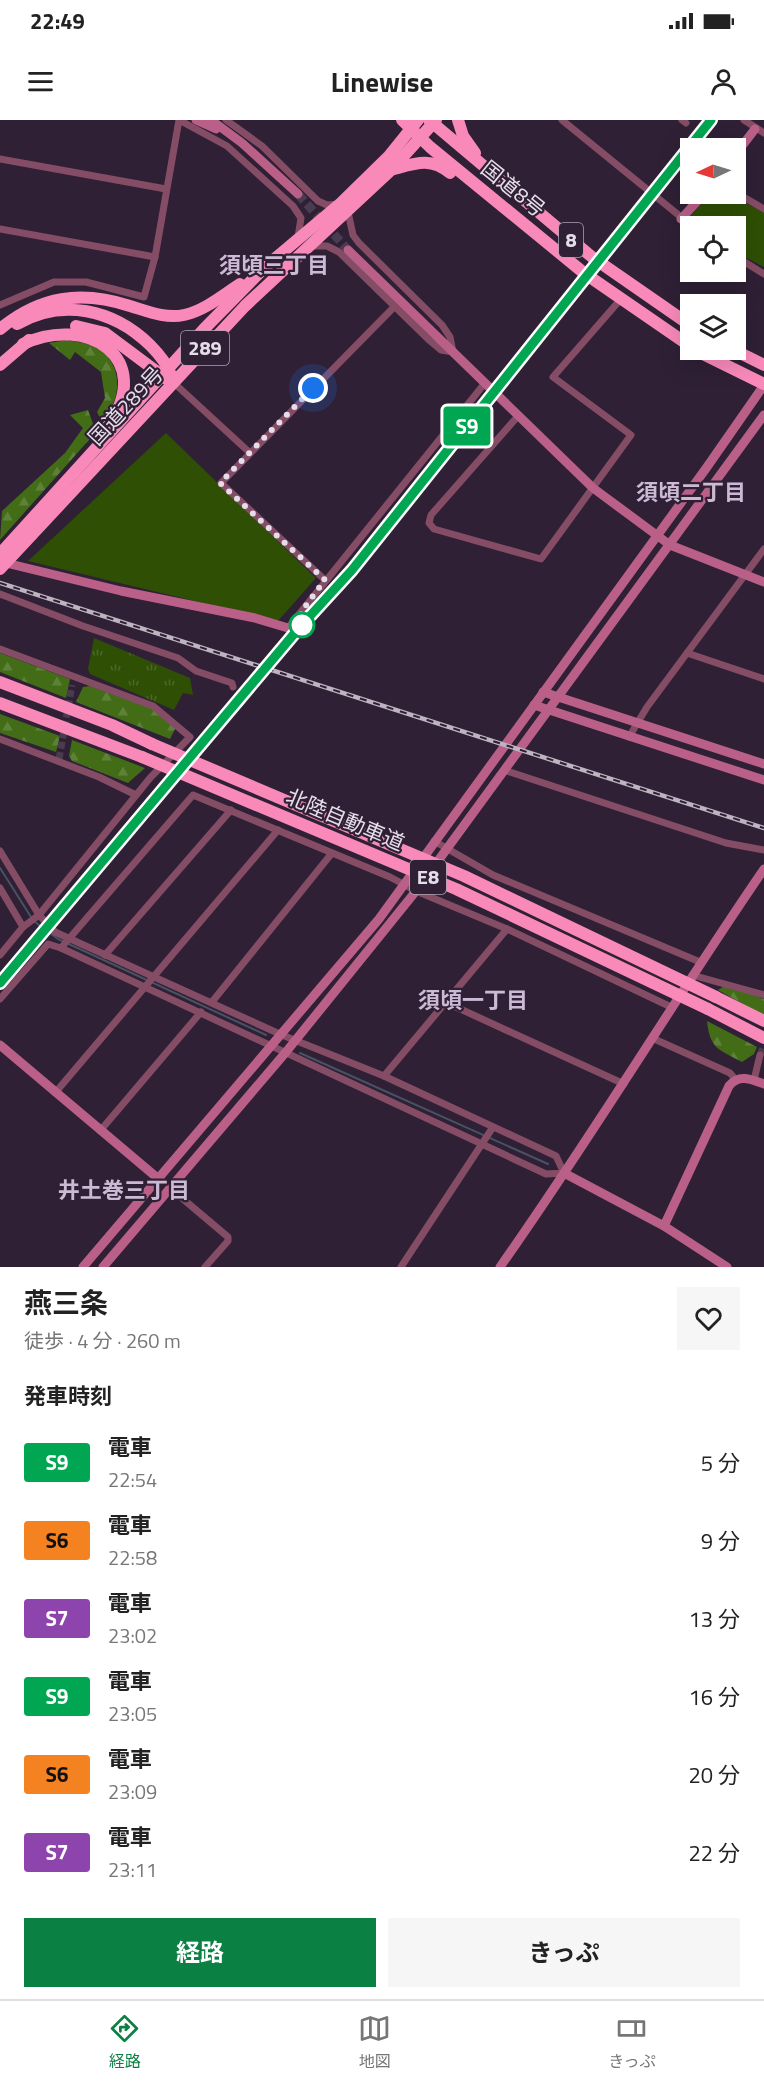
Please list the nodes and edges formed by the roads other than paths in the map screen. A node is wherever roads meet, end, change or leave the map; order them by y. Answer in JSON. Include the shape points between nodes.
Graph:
{"nodes":[{"id":1,"x":179,"y":120,"type":"edge"},
{"id":2,"x":196,"y":120,"type":"edge"},
{"id":3,"x":211,"y":120,"type":"edge"},
{"id":4,"x":226,"y":120,"type":"edge"},
{"id":5,"x":458,"y":120,"type":"edge"},
{"id":6,"x":562,"y":120,"type":"edge"},
{"id":7,"x":744,"y":120,"type":"edge"},
{"id":8,"x":433,"y":121,"type":"edge"},
{"id":9,"x":410,"y":123,"type":"edge"},
{"id":10,"x":760,"y":131,"type":"edge"},
{"id":11,"x":421,"y":138,"type":"junction"},
{"id":12,"x":242,"y":143,"type":"junction"},
{"id":13,"x":746,"y":145,"type":"edge"},
{"id":14,"x":0,"y":159,"type":"edge"},
{"id":15,"x":476,"y":160,"type":"junction"},
{"id":16,"x":392,"y":169,"type":"junction"},
{"id":17,"x":166,"y":189,"type":"junction"},
{"id":18,"x":298,"y":194,"type":"tunnel mouth"},
{"id":19,"x":492,"y":197,"type":"junction"},
{"id":20,"x":746,"y":198,"type":"edge"},
{"id":21,"x":695,"y":204,"type":"edge"},
{"id":22,"x":345,"y":208,"type":"junction"},
{"id":23,"x":764,"y":209,"type":"edge"},
{"id":24,"x":684,"y":216,"type":"edge"},
{"id":25,"x":680,"y":218,"type":"edge"},
{"id":26,"x":0,"y":229,"type":"edge"},
{"id":27,"x":303,"y":243,"type":"junction"},
{"id":28,"x":348,"y":250,"type":"tunnel mouth"},
{"id":29,"x":155,"y":257,"type":"junction"},
{"id":30,"x":746,"y":263,"type":"edge"},
{"id":31,"x":265,"y":267,"type":"junction"},
{"id":32,"x":764,"y":274,"type":"edge"},
{"id":33,"x":620,"y":300,"type":"junction"},
{"id":34,"x":0,"y":305,"type":"edge"},
{"id":35,"x":393,"y":308,"type":"junction"},
{"id":36,"x":680,"y":318,"type":"edge"},
{"id":37,"x":0,"y":328,"type":"edge"},
{"id":38,"x":0,"y":334,"type":"edge"},
{"id":39,"x":680,"y":339,"type":"edge"},
{"id":40,"x":23,"y":344,"type":"junction"},
{"id":41,"x":453,"y":352,"type":"junction"},
{"id":42,"x":746,"y":356,"type":"edge"},
{"id":43,"x":715,"y":360,"type":"edge"},
{"id":44,"x":0,"y":365,"type":"edge"},
{"id":45,"x":764,"y":365,"type":"edge"},
{"id":46,"x":165,"y":373,"type":"junction"},
{"id":47,"x":484,"y":382,"type":"junction"},
{"id":48,"x":174,"y":383,"type":"junction"},
{"id":49,"x":764,"y":385,"type":"edge"},
{"id":50,"x":764,"y":415,"type":"edge"},
{"id":51,"x":518,"y":416,"type":"junction"},
{"id":52,"x":249,"y":452,"type":"junction"},
{"id":53,"x":67,"y":479,"type":"junction"},
{"id":54,"x":593,"y":488,"type":"junction"},
{"id":55,"x":656,"y":536,"type":"junction"},
{"id":56,"x":670,"y":545,"type":"junction"},
{"id":57,"x":764,"y":549,"type":"edge"},
{"id":58,"x":2,"y":562,"type":"edge"},
{"id":59,"x":745,"y":575,"type":"junction"},
{"id":60,"x":325,"y":580,"type":"junction"},
{"id":61,"x":764,"y":582,"type":"edge"},
{"id":62,"x":0,"y":594,"type":"edge"},
{"id":63,"x":288,"y":628,"type":"joint"},
{"id":64,"x":0,"y":649,"type":"edge"},
{"id":65,"x":687,"y":653,"type":"junction"},
{"id":66,"x":764,"y":679,"type":"edge"},
{"id":67,"x":0,"y":682,"type":"edge"},
{"id":68,"x":234,"y":687,"type":"dead end"},
{"id":69,"x":0,"y":688,"type":"edge"},
{"id":70,"x":543,"y":692,"type":"junction"},
{"id":71,"x":559,"y":697,"type":"junction"},
{"id":72,"x":0,"y":704,"type":"edge"},
{"id":73,"x":534,"y":705,"type":"junction"},
{"id":74,"x":549,"y":711,"type":"junction"},
{"id":75,"x":637,"y":723,"type":"junction"},
{"id":76,"x":629,"y":737,"type":"junction"},
{"id":77,"x":0,"y":739,"type":"edge"},
{"id":78,"x":152,"y":744,"type":"junction"},
{"id":79,"x":764,"y":764,"type":"edge"},
{"id":80,"x":504,"y":770,"type":"junction"},
{"id":81,"x":764,"y":780,"type":"edge"},
{"id":82,"x":136,"y":795,"type":"junction"},
{"id":83,"x":231,"y":810,"type":"junction"},
{"id":84,"x":278,"y":830,"type":"junction"},
{"id":85,"x":434,"y":841,"type":"junction"},
{"id":86,"x":447,"y":848,"type":"junction"},
{"id":87,"x":764,"y":850,"type":"edge"},
{"id":88,"x":0,"y":851,"type":"edge"},
{"id":89,"x":332,"y":853,"type":"junction"},
{"id":90,"x":764,"y":869,"type":"edge"},
{"id":91,"x":405,"y":883,"type":"junction"},
{"id":92,"x":0,"y":888,"type":"edge"},
{"id":93,"x":416,"y":891,"type":"junction"},
{"id":94,"x":37,"y":916,"type":"junction"},
{"id":95,"x":24,"y":925,"type":"junction"},
{"id":96,"x":507,"y":929,"type":"junction"},
{"id":97,"x":67,"y":938,"type":"junction"},
{"id":98,"x":61,"y":948,"type":"junction"},
{"id":99,"x":105,"y":955,"type":"junction"},
{"id":100,"x":0,"y":956,"type":"edge"},
{"id":101,"x":700,"y":962,"type":"junction"},
{"id":102,"x":691,"y":975,"type":"junction"},
{"id":103,"x":151,"y":981,"type":"junction"},
{"id":104,"x":764,"y":995,"type":"edge"},
{"id":105,"x":0,"y":999,"type":"edge"},
{"id":106,"x":212,"y":1002,"type":"junction"},
{"id":107,"x":445,"y":1002,"type":"junction"},
{"id":108,"x":671,"y":1007,"type":"junction"},
{"id":109,"x":201,"y":1012,"type":"junction"},
{"id":110,"x":764,"y":1021,"type":"edge"},
{"id":111,"x":282,"y":1035,"type":"junction"},
{"id":112,"x":652,"y":1038,"type":"junction"},
{"id":113,"x":764,"y":1038,"type":"edge"},
{"id":114,"x":295,"y":1041,"type":"junction"},
{"id":115,"x":0,"y":1045,"type":"edge"},
{"id":116,"x":273,"y":1046,"type":"junction"},
{"id":117,"x":286,"y":1052,"type":"junction"},
{"id":118,"x":760,"y":1055,"type":"dead end"},
{"id":119,"x":384,"y":1076,"type":"junction"},
{"id":120,"x":736,"y":1080,"type":"junction"},
{"id":121,"x":754,"y":1080,"type":"junction"},
{"id":122,"x":624,"y":1084,"type":"junction"},
{"id":123,"x":764,"y":1084,"type":"edge"},
{"id":124,"x":56,"y":1093,"type":"junction"},
{"id":125,"x":492,"y":1128,"type":"junction"},
{"id":126,"x":100,"y":1131,"type":"junction"},
{"id":127,"x":484,"y":1142,"type":"junction"},
{"id":128,"x":564,"y":1173,"type":"junction"},
{"id":129,"x":158,"y":1179,"type":"junction"},
{"id":130,"x":170,"y":1188,"type":"junction"},
{"id":131,"x":664,"y":1226,"type":"junction"},
{"id":132,"x":83,"y":1267,"type":"edge"},
{"id":133,"x":103,"y":1267,"type":"edge"},
{"id":134,"x":205,"y":1267,"type":"edge"},
{"id":135,"x":401,"y":1267,"type":"edge"},
{"id":136,"x":500,"y":1267,"type":"edge"},
{"id":137,"x":727,"y":1267,"type":"edge"}],
"edges":[{"from":1,"to":17,"type":"street"},
{"from":1,"to":27,"type":"street","via":[[227,146],[294,206],[301,218]]},
{"from":2,"to":12,"type":"street"},
{"from":3,"to":12,"type":"street"},
{"from":4,"to":22,"type":"street","via":[[262,146],[318,201]]},
{"from":5,"to":15,"type":"highway","via":[[463,136],[475,150]]},
{"from":6,"to":25,"type":"street"},
{"from":7,"to":10,"type":"street"},
{"from":8,"to":11,"type":"highway","name":"国道289号","number":"289"},
{"from":8,"to":15,"type":"highway","name":"国道8号","number":"8"},
{"from":9,"to":11,"type":"highway","name":"国道8号","number":"8"},
{"from":9,"to":22,"type":"highway","name":"国道289号","number":"289","via":[[389,156]]},
{"from":10,"to":13,"type":"street"},
{"from":11,"to":16,"type":"highway","name":"国道289号","number":"289"},
{"from":11,"to":19,"type":"highway","name":"国道8号","number":"8"},
{"from":12,"to":18,"type":"street"},
{"from":14,"to":17,"type":"street"},
{"from":15,"to":36,"type":"highway","name":"国道8号","number":"8","via":[[601,264]]},
{"from":16,"to":19,"type":"highway","via":[[432,162],[471,190]]},
{"from":16,"to":22,"type":"highway","name":"国道289号","number":"289"},
{"from":17,"to":29,"type":"street"},
{"from":19,"to":33,"type":"highway","name":"国道8号","number":"8"},
{"from":20,"to":23,"type":"street"},
{"from":21,"to":24,"type":"street"},
{"from":22,"to":27,"type":"highway","name":"国道289号","number":"289"},
{"from":22,"to":41,"type":"street","via":[[353,235],[442,325]]},
{"from":26,"to":29,"type":"street"},
{"from":27,"to":31,"type":"highway","name":"国道289号","number":"289"},
{"from":27,"to":35,"type":"street","via":[[333,248]]},
{"from":27,"to":48,"type":"highway","name":"国道289号","number":"289"},
{"from":28,"to":41,"type":"street"},
{"from":29,"to":34,"type":"street","via":[[144,297],[86,282],[54,282]]},
{"from":30,"to":32,"type":"street"},
{"from":31,"to":37,"type":"highway","via":[[203,308],[182,315],[161,315],[109,299],[81,296],[38,304]]},
{"from":31,"to":46,"type":"highway","name":"国道289号","number":"289"},
{"from":33,"to":39,"type":"highway","name":"国道8号","number":"8"},
{"from":33,"to":54,"type":"street","via":[[553,377],[631,435]]},
{"from":35,"to":41,"type":"street","via":[[441,350]]},
{"from":35,"to":52,"type":"street"},
{"from":38,"to":46,"type":"highway","via":[[36,315],[84,309],[130,328],[155,350]]},
{"from":40,"to":44,"type":"highway"},
{"from":40,"to":46,"type":"highway","via":[[48,329],[91,328],[105,333]]},
{"from":40,"to":53,"type":"highway","via":[[61,333],[86,336],[107,348],[121,367],[124,390],[117,412]]},
{"from":41,"to":47,"type":"street"},
{"from":42,"to":45,"type":"highway"},
{"from":43,"to":49,"type":"highway"},
{"from":46,"to":48,"type":"highway"},
{"from":46,"to":53,"type":"highway","name":"国道289号","number":"289"},
{"from":47,"to":51,"type":"street"},
{"from":47,"to":60,"type":"street"},
{"from":48,"to":52,"type":"street"},
{"from":48,"to":58,"type":"highway","name":"国道289号","number":"289"},
{"from":49,"to":55,"type":"street"},
{"from":50,"to":56,"type":"street"},
{"from":51,"to":54,"type":"street"},
{"from":51,"to":54,"type":"street","via":[[431,516],[429,524],[434,529],[541,559]]},
{"from":52,"to":60,"type":"street","via":[[220,483]]},
{"from":53,"to":58,"type":"highway","name":"国道289号","number":"289"},
{"from":54,"to":55,"type":"street"},
{"from":55,"to":56,"type":"street"},
{"from":55,"to":70,"type":"street"},
{"from":56,"to":59,"type":"street"},
{"from":56,"to":71,"type":"street"},
{"from":57,"to":59,"type":"street"},
{"from":58,"to":63,"type":"street"},
{"from":59,"to":61,"type":"street"},
{"from":59,"to":65,"type":"street"},
{"from":60,"to":63,"type":"street"},
{"from":62,"to":68,"type":"street","via":[[178,658],[196,671]]},
{"from":64,"to":82,"type":"street","via":[[73,681],[153,706],[190,737]]},
{"from":65,"to":66,"type":"street"},
{"from":65,"to":75,"type":"street"},
{"from":67,"to":78,"type":"highway"},
{"from":69,"to":78,"type":"highway","name":"北陸自動車道","number":"E8"},
{"from":70,"to":71,"type":"street"},
{"from":70,"to":73,"type":"street"},
{"from":71,"to":74,"type":"street"},
{"from":71,"to":75,"type":"street"},
{"from":72,"to":113,"type":"highway","name":"北陸自動車道","number":"E8","bridge":true,"via":[[142,757],[446,885]]},
{"from":73,"to":74,"type":"street"},
{"from":73,"to":85,"type":"street"},
{"from":74,"to":76,"type":"street"},
{"from":74,"to":80,"type":"street"},
{"from":75,"to":76,"type":"street"},
{"from":75,"to":79,"type":"street"},
{"from":76,"to":81,"type":"street"},
{"from":77,"to":82,"type":"street","via":[[59,760]]},
{"from":78,"to":110,"type":"highway","name":"北陸自動車道","number":"E8","bridge":true,"via":[[464,876]]},
{"from":80,"to":86,"type":"street"},
{"from":80,"to":87,"type":"street","via":[[741,848]]},
{"from":82,"to":94,"type":"street"},
{"from":83,"to":84,"type":"street"},
{"from":83,"to":97,"type":"street","via":[[193,795]]},
{"from":83,"to":99,"type":"street"},
{"from":84,"to":89,"type":"street"},
{"from":84,"to":103,"type":"street"},
{"from":85,"to":86,"type":"street"},
{"from":85,"to":91,"type":"street"},
{"from":86,"to":93,"type":"street"},
{"from":86,"to":101,"type":"street","via":[[493,875]]},
{"from":88,"to":94,"type":"street"},
{"from":89,"to":91,"type":"street"},
{"from":89,"to":106,"type":"street"},
{"from":90,"to":101,"type":"street"},
{"from":91,"to":93,"type":"street"},
{"from":91,"to":111,"type":"street"},
{"from":92,"to":95,"type":"street"},
{"from":93,"to":96,"type":"street"},
{"from":93,"to":114,"type":"street"},
{"from":94,"to":95,"type":"street"},
{"from":94,"to":97,"type":"street"},
{"from":95,"to":100,"type":"street"},
{"from":96,"to":107,"type":"street"},
{"from":96,"to":108,"type":"street"},
{"from":97,"to":98,"type":"street"},
{"from":97,"to":99,"type":"street"},
{"from":98,"to":103,"type":"street","via":[[99,968]]},
{"from":98,"to":105,"type":"street","via":[[48,944]]},
{"from":99,"to":103,"type":"street"},
{"from":101,"to":102,"type":"street"},
{"from":102,"to":104,"type":"street"},
{"from":102,"to":108,"type":"street"},
{"from":103,"to":106,"type":"street"},
{"from":103,"to":109,"type":"street"},
{"from":103,"to":124,"type":"street"},
{"from":106,"to":111,"type":"street"},
{"from":107,"to":119,"type":"street"},
{"from":107,"to":122,"type":"street"},
{"from":108,"to":112,"type":"street"},
{"from":109,"to":116,"type":"street"},
{"from":109,"to":126,"type":"street"},
{"from":111,"to":114,"type":"street"},
{"from":111,"to":116,"type":"street"},
{"from":112,"to":120,"type":"street","via":[[730,1073]]},
{"from":112,"to":122,"type":"street"},
{"from":114,"to":117,"type":"street"},
{"from":114,"to":119,"type":"street"},
{"from":115,"to":124,"type":"street"},
{"from":116,"to":117,"type":"street"},
{"from":116,"to":129,"type":"street"},
{"from":117,"to":127,"type":"street"},
{"from":117,"to":130,"type":"street"},
{"from":118,"to":121,"type":"street"},
{"from":119,"to":125,"type":"street"},
{"from":120,"to":121,"type":"street"},
{"from":120,"to":131,"type":"street","via":[[729,1086]]},
{"from":121,"to":123,"type":"street"},
{"from":122,"to":128,"type":"street"},
{"from":124,"to":126,"type":"street"},
{"from":125,"to":127,"type":"street"},
{"from":125,"to":128,"type":"street","via":[[556,1156]]},
{"from":126,"to":129,"type":"street"},
{"from":127,"to":128,"type":"street","via":[[546,1174]]},
{"from":127,"to":135,"type":"street"},
{"from":128,"to":131,"type":"street"},
{"from":128,"to":136,"type":"street"},
{"from":129,"to":130,"type":"street"},
{"from":129,"to":132,"type":"street"},
{"from":130,"to":133,"type":"street"},
{"from":130,"to":134,"type":"street","via":[[228,1237]]},
{"from":131,"to":137,"type":"street"}]}
